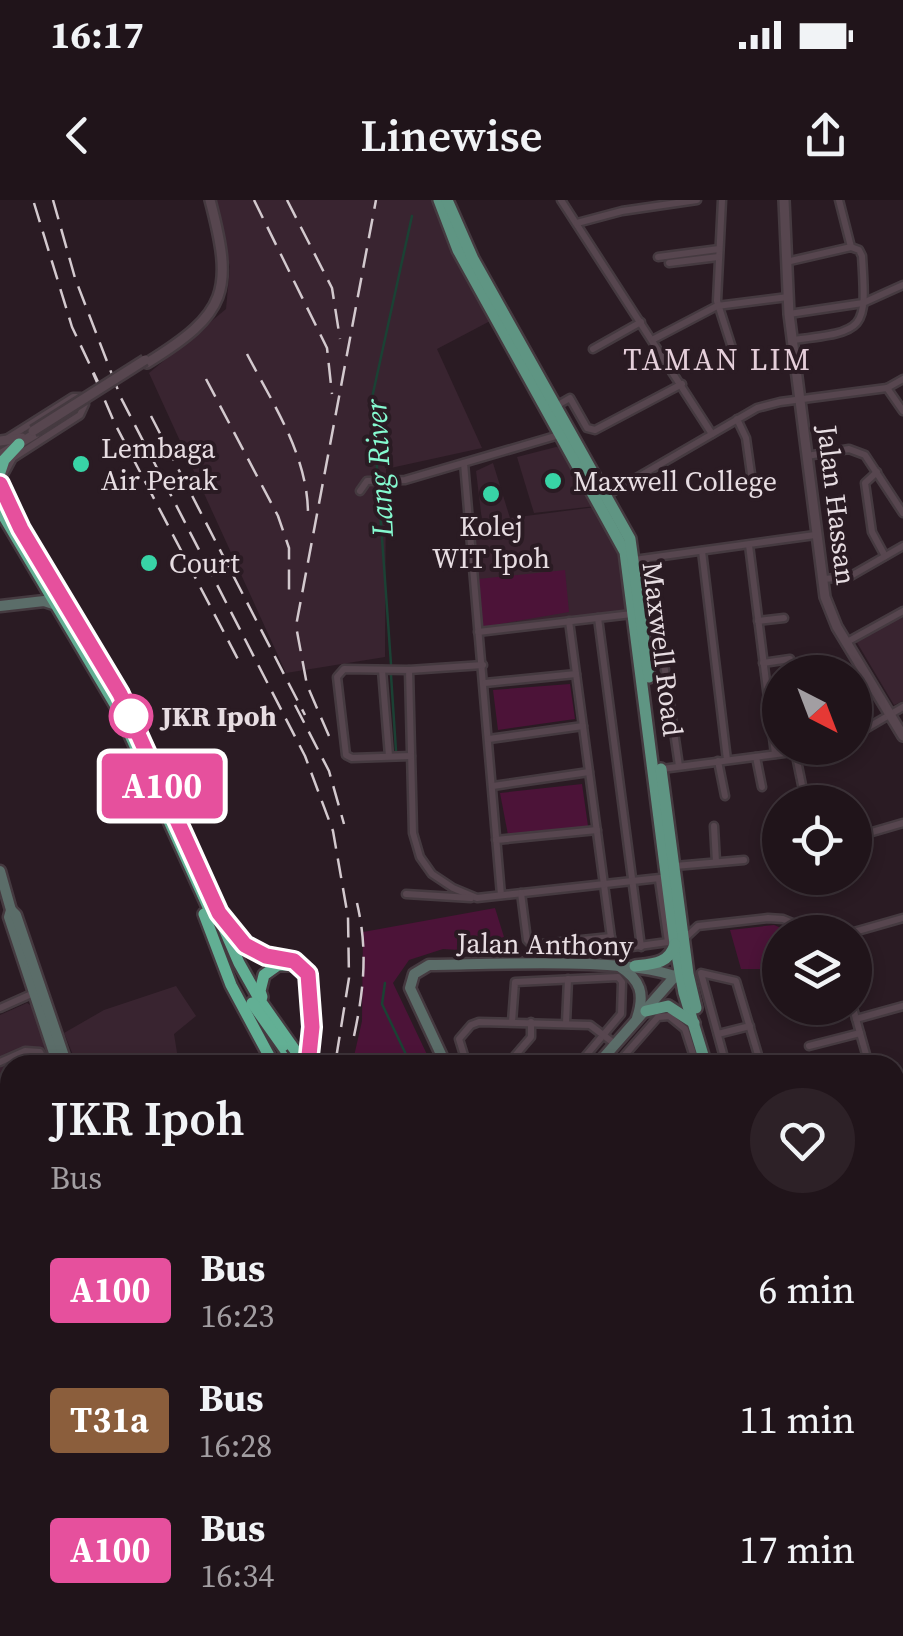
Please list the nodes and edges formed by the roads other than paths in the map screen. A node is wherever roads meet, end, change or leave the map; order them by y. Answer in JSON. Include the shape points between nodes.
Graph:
{"nodes":[{"id":1,"x":208,"y":200,"type":"edge"},
{"id":2,"x":438,"y":200,"type":"edge"},
{"id":3,"x":447,"y":200,"type":"edge"},
{"id":4,"x":562,"y":200,"type":"edge"},
{"id":5,"x":697,"y":200,"type":"edge"},
{"id":6,"x":722,"y":200,"type":"edge"},
{"id":7,"x":784,"y":200,"type":"edge"},
{"id":8,"x":839,"y":200,"type":"edge"},
{"id":9,"x":577,"y":223,"type":"junction"},
{"id":10,"x":852,"y":246,"type":"junction"},
{"id":11,"x":719,"y":253,"type":"junction"},
{"id":12,"x":658,"y":257,"type":"dead end"},
{"id":13,"x":785,"y":262,"type":"junction"},
{"id":14,"x":669,"y":263,"type":"dead end"},
{"id":15,"x":903,"y":284,"type":"edge"},
{"id":16,"x":788,"y":297,"type":"junction"},
{"id":17,"x":863,"y":303,"type":"junction"},
{"id":18,"x":718,"y":306,"type":"junction"},
{"id":19,"x":790,"y":314,"type":"junction"},
{"id":20,"x":641,"y":322,"type":"junction"},
{"id":21,"x":654,"y":339,"type":"junction"},
{"id":22,"x":793,"y":340,"type":"junction"},
{"id":23,"x":593,"y":349,"type":"dead end"},
{"id":24,"x":734,"y":351,"type":"dead end"},
{"id":25,"x":903,"y":379,"type":"edge"},
{"id":26,"x":682,"y":384,"type":"junction"},
{"id":27,"x":887,"y":388,"type":"junction"},
{"id":28,"x":800,"y":400,"type":"junction"},
{"id":29,"x":556,"y":406,"type":"junction"},
{"id":30,"x":903,"y":411,"type":"edge"},
{"id":31,"x":736,"y":420,"type":"junction"},
{"id":32,"x":565,"y":432,"type":"junction"},
{"id":33,"x":34,"y":433,"type":"junction"},
{"id":34,"x":712,"y":434,"type":"junction"},
{"id":35,"x":1,"y":441,"type":"edge"},
{"id":36,"x":19,"y":444,"type":"junction"},
{"id":37,"x":0,"y":454,"type":"edge"},
{"id":38,"x":807,"y":456,"type":"junction"},
{"id":39,"x":464,"y":463,"type":"junction"},
{"id":40,"x":0,"y":472,"type":"edge"},
{"id":41,"x":878,"y":472,"type":"junction"},
{"id":42,"x":752,"y":481,"type":"dead end"},
{"id":43,"x":588,"y":482,"type":"junction"},
{"id":44,"x":0,"y":483,"type":"edge"},
{"id":45,"x":360,"y":491,"type":"dead end"},
{"id":46,"x":606,"y":496,"type":"junction"},
{"id":47,"x":0,"y":510,"type":"edge"},
{"id":48,"x":903,"y":513,"type":"edge"},
{"id":49,"x":617,"y":533,"type":"junction"},
{"id":50,"x":815,"y":535,"type":"junction"},
{"id":51,"x":748,"y":545,"type":"junction"},
{"id":52,"x":903,"y":546,"type":"edge"},
{"id":53,"x":702,"y":551,"type":"junction"},
{"id":54,"x":886,"y":556,"type":"junction"},
{"id":55,"x":640,"y":559,"type":"junction"},
{"id":56,"x":38,"y":575,"type":"junction"},
{"id":57,"x":822,"y":579,"type":"junction"},
{"id":58,"x":649,"y":588,"type":"dead end"},
{"id":59,"x":23,"y":602,"type":"junction"},
{"id":60,"x":56,"y":604,"type":"junction"},
{"id":61,"x":0,"y":606,"type":"edge"},
{"id":62,"x":903,"y":611,"type":"edge"},
{"id":63,"x":632,"y":614,"type":"junction"},
{"id":64,"x":598,"y":618,"type":"junction"},
{"id":65,"x":784,"y":618,"type":"dead end"},
{"id":66,"x":569,"y":621,"type":"junction"},
{"id":67,"x":758,"y":622,"type":"junction"},
{"id":68,"x":478,"y":632,"type":"junction"},
{"id":69,"x":660,"y":636,"type":"dead end"},
{"id":70,"x":847,"y":642,"type":"junction"},
{"id":71,"x":762,"y":655,"type":"edge"},
{"id":72,"x":483,"y":665,"type":"junction"},
{"id":73,"x":382,"y":670,"type":"junction"},
{"id":74,"x":410,"y":670,"type":"junction"},
{"id":75,"x":576,"y":674,"type":"junction"},
{"id":76,"x":485,"y":683,"type":"junction"},
{"id":77,"x":903,"y":707,"type":"edge"},
{"id":78,"x":890,"y":715,"type":"junction"},
{"id":79,"x":872,"y":725,"type":"edge"},
{"id":80,"x":583,"y":726,"type":"junction"},
{"id":81,"x":903,"y":736,"type":"edge"},
{"id":82,"x":489,"y":738,"type":"junction"},
{"id":83,"x":651,"y":750,"type":"junction"},
{"id":84,"x":389,"y":756,"type":"junction"},
{"id":85,"x":410,"y":756,"type":"junction"},
{"id":86,"x":762,"y":756,"type":"edge"},
{"id":87,"x":756,"y":757,"type":"junction"},
{"id":88,"x":722,"y":761,"type":"junction"},
{"id":89,"x":679,"y":766,"type":"junction"},
{"id":90,"x":661,"y":769,"type":"junction"},
{"id":91,"x":589,"y":772,"type":"junction"},
{"id":92,"x":492,"y":786,"type":"junction"},
{"id":93,"x":762,"y":788,"type":"dead end"},
{"id":94,"x":725,"y":796,"type":"dead end"},
{"id":95,"x":658,"y":810,"type":"junction"},
{"id":96,"x":903,"y":823,"type":"edge"},
{"id":97,"x":714,"y":826,"type":"dead end"},
{"id":98,"x":597,"y":830,"type":"junction"},
{"id":99,"x":872,"y":832,"type":"edge"},
{"id":100,"x":496,"y":840,"type":"junction"},
{"id":101,"x":744,"y":860,"type":"dead end"},
{"id":102,"x":716,"y":862,"type":"junction"},
{"id":103,"x":0,"y":872,"type":"edge"},
{"id":104,"x":191,"y":872,"type":"junction"},
{"id":105,"x":668,"y":873,"type":"junction"},
{"id":106,"x":648,"y":879,"type":"junction"},
{"id":107,"x":633,"y":881,"type":"junction"},
{"id":108,"x":603,"y":884,"type":"junction"},
{"id":109,"x":521,"y":893,"type":"junction"},
{"id":110,"x":406,"y":894,"type":"dead end"},
{"id":111,"x":501,"y":895,"type":"junction"},
{"id":112,"x":477,"y":898,"type":"junction"},
{"id":113,"x":678,"y":903,"type":"junction"},
{"id":114,"x":215,"y":914,"type":"junction"},
{"id":115,"x":903,"y":918,"type":"edge"},
{"id":116,"x":762,"y":919,"type":"edge"},
{"id":117,"x":698,"y":926,"type":"junction"},
{"id":118,"x":872,"y":927,"type":"edge"},
{"id":119,"x":611,"y":937,"type":"junction"},
{"id":120,"x":679,"y":942,"type":"junction"},
{"id":121,"x":641,"y":947,"type":"junction"},
{"id":122,"x":636,"y":966,"type":"junction"},
{"id":123,"x":618,"y":971,"type":"junction"},
{"id":124,"x":680,"y":975,"type":"junction"},
{"id":125,"x":568,"y":979,"type":"junction"},
{"id":126,"x":691,"y":990,"type":"junction"},
{"id":127,"x":37,"y":992,"type":"junction"},
{"id":128,"x":903,"y":1006,"type":"edge"},
{"id":129,"x":0,"y":1008,"type":"edge"},
{"id":130,"x":646,"y":1011,"type":"junction"},
{"id":131,"x":872,"y":1015,"type":"edge"},
{"id":132,"x":636,"y":1021,"type":"junction"},
{"id":133,"x":512,"y":1022,"type":"junction"},
{"id":134,"x":531,"y":1022,"type":"junction"},
{"id":135,"x":694,"y":1023,"type":"junction"},
{"id":136,"x":275,"y":1024,"type":"junction"},
{"id":137,"x":566,"y":1024,"type":"junction"},
{"id":138,"x":858,"y":1025,"type":"edge"},
{"id":139,"x":750,"y":1026,"type":"junction"},
{"id":140,"x":860,"y":1033,"type":"junction"},
{"id":141,"x":718,"y":1034,"type":"junction"},
{"id":142,"x":604,"y":1036,"type":"junction"},
{"id":143,"x":615,"y":1044,"type":"junction"},
{"id":144,"x":809,"y":1046,"type":"dead end"},
{"id":145,"x":288,"y":1049,"type":"junction"},
{"id":146,"x":14,"y":1055,"type":"edge"},
{"id":147,"x":44,"y":1055,"type":"edge"},
{"id":148,"x":54,"y":1055,"type":"edge"},
{"id":149,"x":268,"y":1055,"type":"edge"},
{"id":150,"x":294,"y":1055,"type":"edge"},
{"id":151,"x":303,"y":1055,"type":"edge"},
{"id":152,"x":305,"y":1055,"type":"edge"},
{"id":153,"x":441,"y":1055,"type":"edge"},
{"id":154,"x":464,"y":1055,"type":"edge"},
{"id":155,"x":517,"y":1055,"type":"edge"},
{"id":156,"x":587,"y":1055,"type":"edge"},
{"id":157,"x":606,"y":1055,"type":"edge"},
{"id":158,"x":625,"y":1055,"type":"edge"},
{"id":159,"x":697,"y":1055,"type":"edge"},
{"id":160,"x":699,"y":1055,"type":"edge"},
{"id":161,"x":700,"y":1055,"type":"edge"},
{"id":162,"x":723,"y":1055,"type":"edge"},
{"id":163,"x":759,"y":1055,"type":"edge"},
{"id":164,"x":866,"y":1055,"type":"edge"}],
"edges":[{"from":1,"to":33,"type":"street","bridge":true,"via":[[224,254],[220,292],[199,327]]},
{"from":2,"to":32,"type":"main road","name":"Maxwell Road","via":[[458,250]]},
{"from":3,"to":29,"type":"main road","name":"Maxwell Road","via":[[472,259]]},
{"from":4,"to":9,"type":"street"},
{"from":5,"to":9,"type":"street"},
{"from":6,"to":11,"type":"street"},
{"from":7,"to":13,"type":"street","name":"Jalan Hassan"},
{"from":8,"to":10,"type":"street"},
{"from":9,"to":20,"type":"street"},
{"from":10,"to":13,"type":"street"},
{"from":10,"to":17,"type":"street","via":[[862,256]]},
{"from":11,"to":12,"type":"street"},
{"from":11,"to":14,"type":"street"},
{"from":11,"to":18,"type":"street"},
{"from":13,"to":16,"type":"street","name":"Jalan Hassan"},
{"from":15,"to":17,"type":"street"},
{"from":16,"to":18,"type":"street"},
{"from":16,"to":19,"type":"street","name":"Jalan Hassan"},
{"from":17,"to":19,"type":"street"},
{"from":17,"to":22,"type":"street","via":[[853,330]]},
{"from":18,"to":21,"type":"street"},
{"from":18,"to":24,"type":"street"},
{"from":19,"to":22,"type":"street","name":"Jalan Hassan"},
{"from":20,"to":21,"type":"street"},
{"from":20,"to":23,"type":"street"},
{"from":21,"to":26,"type":"street"},
{"from":22,"to":28,"type":"street","name":"Jalan Hassan"},
{"from":25,"to":27,"type":"street"},
{"from":26,"to":29,"type":"street","via":[[594,430],[570,398]]},
{"from":26,"to":34,"type":"street"},
{"from":27,"to":28,"type":"street"},
{"from":27,"to":30,"type":"street"},
{"from":28,"to":31,"type":"street","via":[[757,408]]},
{"from":28,"to":38,"type":"street","name":"Jalan Hassan"},
{"from":29,"to":32,"type":"main road","name":"Maxwell Road"},
{"from":31,"to":34,"type":"street"},
{"from":31,"to":42,"type":"street","via":[[746,438]]},
{"from":32,"to":39,"type":"street"},
{"from":32,"to":43,"type":"main road","name":"Maxwell Road"},
{"from":32,"to":46,"type":"main road","name":"Maxwell Road"},
{"from":33,"to":35,"type":"street"},
{"from":33,"to":36,"type":"street"},
{"from":34,"to":46,"type":"street"},
{"from":35,"to":44,"type":"street","via":[[72,396],[85,404],[80,415],[14,458]]},
{"from":36,"to":37,"type":"street"},
{"from":36,"to":40,"type":"highway"},
{"from":38,"to":41,"type":"street","via":[[849,449],[865,455]]},
{"from":38,"to":50,"type":"street","name":"Jalan Hassan"},
{"from":39,"to":45,"type":"street","via":[[365,483]]},
{"from":39,"to":68,"type":"street"},
{"from":41,"to":48,"type":"street"},
{"from":41,"to":54,"type":"street","via":[[866,483],[872,532]]},
{"from":43,"to":46,"type":"main road"},
{"from":43,"to":49,"type":"main road","name":"Maxwell Road"},
{"from":44,"to":114,"type":"highway","via":[[120,694]]},
{"from":46,"to":49,"type":"main road"},
{"from":46,"to":55,"type":"main road","name":"Maxwell Road"},
{"from":47,"to":56,"type":"highway"},
{"from":49,"to":63,"type":"main road","name":"Maxwell Road"},
{"from":50,"to":51,"type":"street"},
{"from":50,"to":57,"type":"street","name":"Jalan Hassan"},
{"from":51,"to":53,"type":"street"},
{"from":51,"to":67,"type":"street"},
{"from":52,"to":54,"type":"street"},
{"from":53,"to":55,"type":"street"},
{"from":53,"to":88,"type":"street"},
{"from":54,"to":57,"type":"street","via":[[849,577]]},
{"from":55,"to":58,"type":"street"},
{"from":55,"to":90,"type":"main road","name":"Maxwell Road"},
{"from":56,"to":59,"type":"main road","via":[[36,592]]},
{"from":56,"to":60,"type":"highway"},
{"from":57,"to":70,"type":"street","name":"Jalan Hassan","via":[[830,613]]},
{"from":59,"to":60,"type":"main road"},
{"from":59,"to":61,"type":"main road"},
{"from":60,"to":104,"type":"highway","via":[[126,726]]},
{"from":62,"to":70,"type":"street"},
{"from":63,"to":64,"type":"street"},
{"from":63,"to":83,"type":"main road","name":"Maxwell Road"},
{"from":64,"to":66,"type":"street"},
{"from":64,"to":107,"type":"street"},
{"from":65,"to":67,"type":"street"},
{"from":66,"to":68,"type":"street"},
{"from":66,"to":75,"type":"street"},
{"from":67,"to":71,"type":"street"},
{"from":68,"to":72,"type":"street"},
{"from":69,"to":89,"type":"street"},
{"from":70,"to":78,"type":"street","name":"Jalan Hassan"},
{"from":72,"to":74,"type":"street"},
{"from":72,"to":76,"type":"street"},
{"from":73,"to":74,"type":"street"},
{"from":73,"to":84,"type":"street"},
{"from":73,"to":84,"type":"street","via":[[344,668],[338,677],[346,755]]},
{"from":74,"to":85,"type":"street","name":"Jalan Anthony"},
{"from":75,"to":76,"type":"street"},
{"from":75,"to":80,"type":"street"},
{"from":76,"to":82,"type":"street"},
{"from":77,"to":78,"type":"street"},
{"from":78,"to":79,"type":"street"},
{"from":78,"to":81,"type":"street","name":"Jalan Hassan"},
{"from":80,"to":82,"type":"street"},
{"from":80,"to":91,"type":"street"},
{"from":82,"to":92,"type":"street"},
{"from":83,"to":90,"type":"main road"},
{"from":83,"to":95,"type":"main road","name":"Maxwell Road"},
{"from":84,"to":85,"type":"street"},
{"from":85,"to":112,"type":"street","name":"Jalan Anthony","via":[[420,856],[440,881]]},
{"from":86,"to":87,"type":"street"},
{"from":87,"to":88,"type":"street"},
{"from":87,"to":93,"type":"street"},
{"from":88,"to":89,"type":"street"},
{"from":88,"to":94,"type":"street"},
{"from":89,"to":90,"type":"street"},
{"from":90,"to":95,"type":"main road"},
{"from":90,"to":105,"type":"main road","name":"Maxwell Road"},
{"from":91,"to":92,"type":"street"},
{"from":91,"to":98,"type":"street"},
{"from":92,"to":100,"type":"street"},
{"from":95,"to":105,"type":"main road","name":"Maxwell Road"},
{"from":96,"to":99,"type":"street"},
{"from":97,"to":102,"type":"street"},
{"from":98,"to":100,"type":"street"},
{"from":98,"to":108,"type":"street"},
{"from":100,"to":111,"type":"street"},
{"from":101,"to":102,"type":"street"},
{"from":102,"to":105,"type":"street"},
{"from":103,"to":127,"type":"main road"},
{"from":104,"to":114,"type":"highway"},
{"from":104,"to":149,"type":"highway","via":[[230,985]]},
{"from":105,"to":106,"type":"street"},
{"from":105,"to":106,"type":"street"},
{"from":105,"to":113,"type":"main road","name":"Maxwell Road"},
{"from":105,"to":120,"type":"main road","name":"Maxwell Road"},
{"from":105,"to":121,"type":"street","via":[[668,942]]},
{"from":106,"to":107,"type":"street","name":"Jalan Anthony"},
{"from":107,"to":108,"type":"street","name":"Jalan Anthony"},
{"from":107,"to":121,"type":"street"},
{"from":108,"to":109,"type":"street","name":"Jalan Anthony"},
{"from":108,"to":119,"type":"street"},
{"from":109,"to":111,"type":"street","name":"Jalan Anthony"},
{"from":109,"to":119,"type":"street","via":[[532,945]]},
{"from":110,"to":112,"type":"street"},
{"from":111,"to":112,"type":"street","name":"Jalan Anthony"},
{"from":113,"to":117,"type":"street"},
{"from":113,"to":120,"type":"main road","name":"Maxwell Road"},
{"from":114,"to":136,"type":"highway"},
{"from":114,"to":145,"type":"highway","via":[[239,979]]},
{"from":114,"to":152,"type":"highway","via":[[245,945],[294,961],[308,974],[312,1027]]},
{"from":115,"to":118,"type":"street"},
{"from":116,"to":117,"type":"street"},
{"from":117,"to":120,"type":"street"},
{"from":119,"to":121,"type":"street","via":[[617,949]]},
{"from":120,"to":122,"type":"main road","via":[[664,960]]},
{"from":120,"to":124,"type":"main road","name":"Maxwell Road"},
{"from":120,"to":126,"type":"main road","name":"Maxwell Road"},
{"from":122,"to":123,"type":"main road","name":"Jalan Anthony"},
{"from":122,"to":124,"type":"main road","name":"Jalan Anthony"},
{"from":123,"to":125,"type":"street"},
{"from":123,"to":132,"type":"main road","via":[[640,985]]},
{"from":123,"to":142,"type":"street","via":[[621,1014]]},
{"from":123,"to":153,"type":"main road","name":"Jalan Anthony","via":[[429,965],[414,974],[410,988]]},
{"from":124,"to":126,"type":"main road"},
{"from":124,"to":130,"type":"main road"},
{"from":124,"to":135,"type":"main road","name":"Maxwell Road"},
{"from":125,"to":133,"type":"street","via":[[515,982]]},
{"from":125,"to":137,"type":"street"},
{"from":126,"to":161,"type":"main road","name":"Maxwell Road"},
{"from":127,"to":129,"type":"street"},
{"from":127,"to":148,"type":"main road"},
{"from":128,"to":131,"type":"street"},
{"from":130,"to":132,"type":"main road"},
{"from":130,"to":135,"type":"main road","via":[[668,1006]]},
{"from":132,"to":143,"type":"main road"},
{"from":133,"to":134,"type":"street"},
{"from":133,"to":154,"type":"street","via":[[472,1025],[458,1042]]},
{"from":134,"to":137,"type":"street"},
{"from":134,"to":155,"type":"street","via":[[531,1038]]},
{"from":135,"to":160,"type":"main road","name":"Maxwell Road"},
{"from":136,"to":145,"type":"highway"},
{"from":136,"to":151,"type":"highway","via":[[261,983],[270,968],[292,966],[302,975],[306,998]]},
{"from":137,"to":142,"type":"street","via":[[590,1026]]},
{"from":138,"to":140,"type":"street"},
{"from":139,"to":141,"type":"street"},
{"from":139,"to":141,"type":"street","via":[[736,981],[702,973]]},
{"from":139,"to":163,"type":"street"},
{"from":140,"to":144,"type":"street"},
{"from":140,"to":164,"type":"street"},
{"from":141,"to":162,"type":"street"},
{"from":142,"to":143,"type":"street"},
{"from":142,"to":156,"type":"street"},
{"from":143,"to":157,"type":"main road"},
{"from":145,"to":150,"type":"highway","bridge":true},
{"from":146,"to":147,"type":"street"},
{"from":158,"to":159,"type":"street","via":[[658,1017],[669,1016],[685,1029]]}]}
